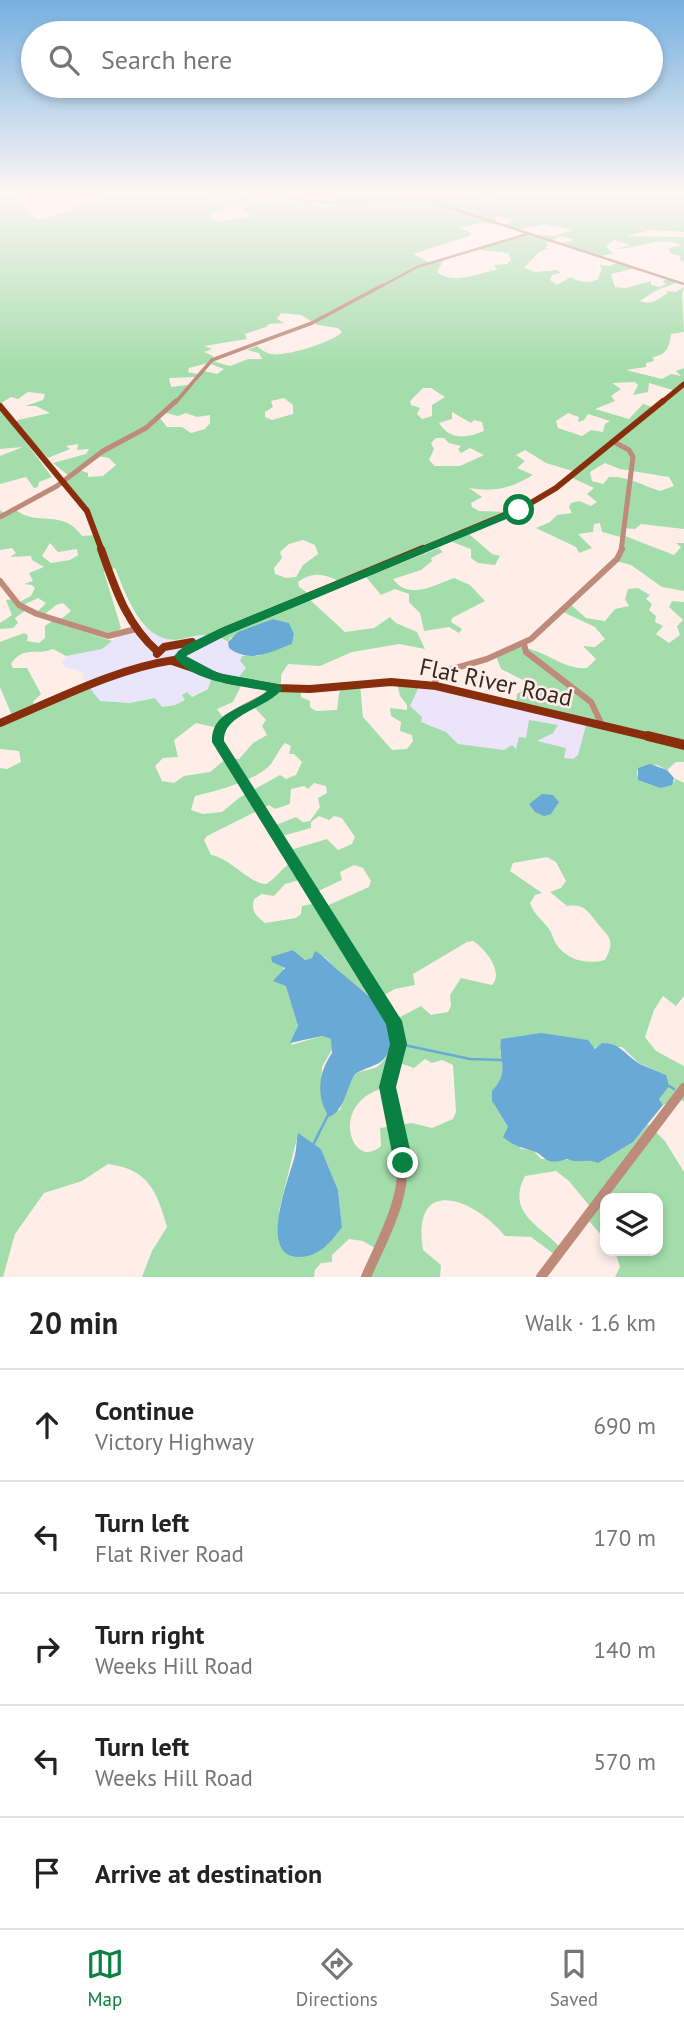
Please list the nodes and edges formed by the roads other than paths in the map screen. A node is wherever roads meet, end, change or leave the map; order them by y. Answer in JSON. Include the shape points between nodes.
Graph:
{"nodes":[{"id":1,"x":461,"y":254,"type":"edge"},
{"id":2,"x":589,"y":254,"type":"edge"},
{"id":3,"x":684,"y":284,"type":"edge"},
{"id":4,"x":684,"y":384,"type":"edge"},
{"id":5,"x":0,"y":406,"type":"edge"},
{"id":6,"x":614,"y":442,"type":"junction"},
{"id":7,"x":64,"y":481,"type":"junction"},
{"id":8,"x":0,"y":517,"type":"edge"},
{"id":9,"x":0,"y":581,"type":"edge"},
{"id":10,"x":136,"y":629,"type":"junction"},
{"id":11,"x":524,"y":643,"type":"junction"},
{"id":12,"x":169,"y":654,"type":"junction"},
{"id":13,"x":434,"y":685,"type":"junction"},
{"id":14,"x":277,"y":688,"type":"junction"},
{"id":15,"x":5,"y":721,"type":"edge"},
{"id":16,"x":602,"y":725,"type":"junction"},
{"id":17,"x":684,"y":745,"type":"edge"},
{"id":18,"x":684,"y":1088,"type":"edge"},
{"id":19,"x":366,"y":1277,"type":"edge"},
{"id":20,"x":541,"y":1277,"type":"edge"}],
"edges":[{"from":1,"to":7,"type":"street","via":[[419,266],[312,323],[209,362],[161,416]]},
{"from":2,"to":3,"type":"street"},
{"from":4,"to":6,"type":"main road"},
{"from":5,"to":7,"type":"main road","name":"Flat River Road"},
{"from":6,"to":11,"type":"street","via":[[632,454],[619,556]]},
{"from":6,"to":12,"type":"main road","via":[[556,488],[515,512]]},
{"from":7,"to":8,"type":"street"},
{"from":7,"to":10,"type":"main road","name":"Flat River Road","via":[[91,518],[120,602]]},
{"from":9,"to":10,"type":"street","via":[[19,605],[37,614],[108,636]]},
{"from":10,"to":12,"type":"main road","name":"Flat River Road"},
{"from":11,"to":13,"type":"street","via":[[445,671]]},
{"from":11,"to":16,"type":"street","via":[[526,652],[591,702]]},
{"from":12,"to":14,"type":"main road","name":"Flat River Road","via":[[215,676]]},
{"from":12,"to":15,"type":"main road"},
{"from":13,"to":14,"type":"main road","name":"Flat River Road","via":[[377,682]]},
{"from":13,"to":16,"type":"main road","name":"Flat River Road"},
{"from":14,"to":19,"type":"street","via":[[223,722],[218,730],[219,745],[384,1003],[398,1037],[387,1087],[402,1152],[401,1186]]},
{"from":16,"to":17,"type":"main road","name":"Flat River Road"},
{"from":18,"to":20,"type":"street"}]}
